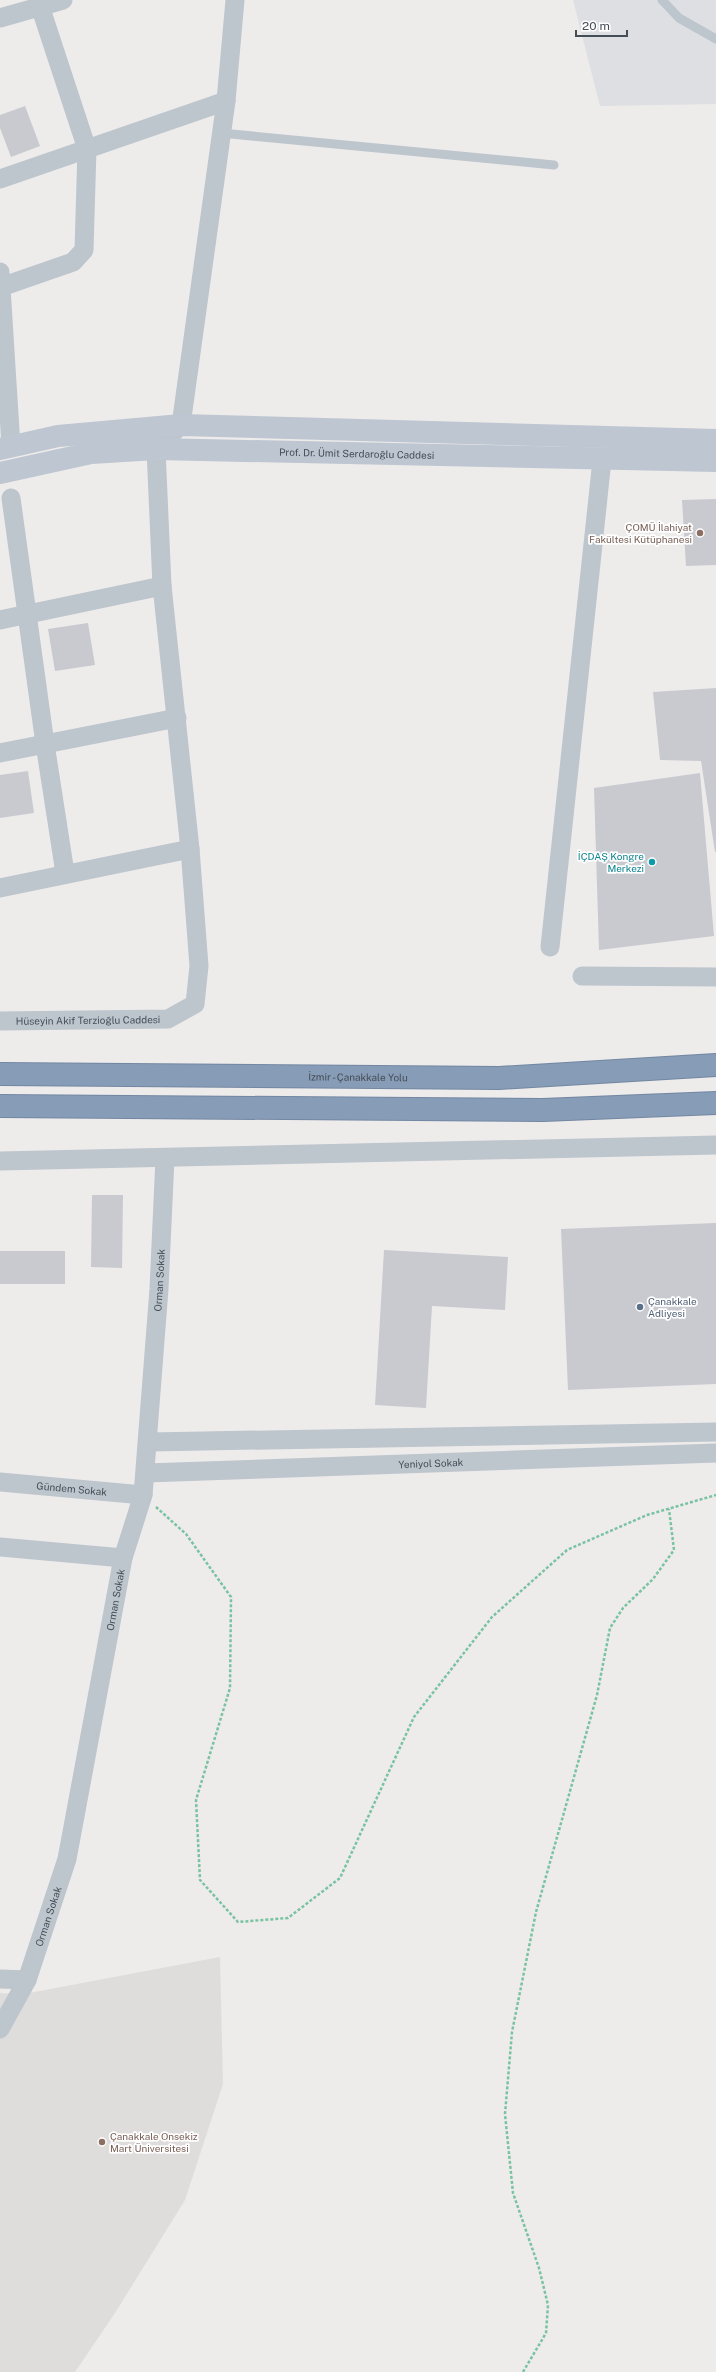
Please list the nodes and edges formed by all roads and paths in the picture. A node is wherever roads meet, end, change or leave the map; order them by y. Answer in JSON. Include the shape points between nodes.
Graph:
{"nodes":[{"id":1,"x":63,"y":0,"type":"edge"},
{"id":2,"x":235,"y":0,"type":"edge"},
{"id":3,"x":662,"y":0,"type":"edge"},
{"id":4,"x":39,"y":4,"type":"edge"},
{"id":5,"x":0,"y":18,"type":"edge"},
{"id":6,"x":716,"y":39,"type":"edge"},
{"id":7,"x":226,"y":101,"type":"junction"},
{"id":8,"x":221,"y":133,"type":"junction"},
{"id":9,"x":87,"y":149,"type":"junction"},
{"id":10,"x":554,"y":165,"type":"dead end"},
{"id":11,"x":0,"y":179,"type":"edge"},
{"id":12,"x":0,"y":280,"type":"edge"},
{"id":13,"x":181,"y":425,"type":"junction"},
{"id":14,"x":716,"y":440,"type":"edge"},
{"id":15,"x":6,"y":448,"type":"edge"},
{"id":16,"x":156,"y":449,"type":"junction"},
{"id":17,"x":602,"y":460,"type":"junction"},
{"id":18,"x":716,"y":461,"type":"edge"},
{"id":19,"x":0,"y":473,"type":"edge"},
{"id":20,"x":11,"y":498,"type":"dead end"},
{"id":21,"x":162,"y":586,"type":"junction"},
{"id":22,"x":28,"y":614,"type":"junction"},
{"id":23,"x":0,"y":620,"type":"edge"},
{"id":24,"x":177,"y":718,"type":"junction"},
{"id":25,"x":45,"y":744,"type":"junction"},
{"id":26,"x":0,"y":753,"type":"edge"},
{"id":27,"x":190,"y":848,"type":"junction"},
{"id":28,"x":65,"y":873,"type":"junction"},
{"id":29,"x":0,"y":888,"type":"edge"},
{"id":30,"x":550,"y":947,"type":"dead end"},
{"id":31,"x":582,"y":976,"type":"dead end"},
{"id":32,"x":716,"y":977,"type":"edge"},
{"id":33,"x":0,"y":1021,"type":"edge"},
{"id":34,"x":716,"y":1065,"type":"edge"},
{"id":35,"x":0,"y":1074,"type":"edge"},
{"id":36,"x":716,"y":1103,"type":"edge"},
{"id":37,"x":0,"y":1106,"type":"edge"},
{"id":38,"x":716,"y":1145,"type":"edge"},
{"id":39,"x":165,"y":1158,"type":"junction"},
{"id":40,"x":0,"y":1161,"type":"edge"},
{"id":41,"x":716,"y":1432,"type":"edge"},
{"id":42,"x":149,"y":1442,"type":"junction"},
{"id":43,"x":716,"y":1453,"type":"edge"},
{"id":44,"x":146,"y":1473,"type":"junction"},
{"id":45,"x":0,"y":1482,"type":"edge"},
{"id":46,"x":143,"y":1495,"type":"junction"},
{"id":47,"x":716,"y":1495,"type":"edge"},
{"id":48,"x":669,"y":1509,"type":"junction"},
{"id":49,"x":0,"y":1547,"type":"edge"},
{"id":50,"x":123,"y":1558,"type":"junction"},
{"id":51,"x":0,"y":1980,"type":"edge"},
{"id":52,"x":26,"y":1980,"type":"junction"},
{"id":53,"x":0,"y":2029,"type":"edge"},
{"id":54,"x":523,"y":2372,"type":"edge"}],
"edges":[{"from":1,"to":4,"type":"street"},
{"from":2,"to":7,"type":"street"},
{"from":3,"to":6,"type":"lane","via":[[679,18]]},
{"from":4,"to":5,"type":"street"},
{"from":4,"to":9,"type":"street"},
{"from":7,"to":8,"type":"street"},
{"from":7,"to":9,"type":"street"},
{"from":8,"to":10,"type":"lane"},
{"from":8,"to":13,"type":"street"},
{"from":9,"to":11,"type":"street"},
{"from":9,"to":12,"type":"street","via":[[84,250],[73,262]]},
{"from":12,"to":15,"type":"street"},
{"from":13,"to":14,"type":"street"},
{"from":13,"to":15,"type":"street","via":[[58,436]]},
{"from":13,"to":16,"type":"street"},
{"from":16,"to":17,"type":"street","name":"Prof. Dr. Ümit Serdaroğlu Caddesi"},
{"from":16,"to":19,"type":"street","name":"Prof. Dr. Ümit Serdaroğlu Caddesi","via":[[91,453]]},
{"from":16,"to":21,"type":"street"},
{"from":17,"to":18,"type":"street","name":"Prof. Dr. Ümit Serdaroğlu Caddesi"},
{"from":17,"to":30,"type":"street"},
{"from":20,"to":22,"type":"street"},
{"from":21,"to":22,"type":"street"},
{"from":21,"to":24,"type":"street"},
{"from":22,"to":23,"type":"street"},
{"from":22,"to":25,"type":"street"},
{"from":24,"to":25,"type":"street"},
{"from":24,"to":27,"type":"street"},
{"from":25,"to":26,"type":"street"},
{"from":25,"to":28,"type":"street"},
{"from":27,"to":28,"type":"street"},
{"from":27,"to":33,"type":"street","name":"Hüseyin Akif Terzioğlu Caddesi","via":[[199,966],[195,1004],[168,1020]]},
{"from":28,"to":29,"type":"street"},
{"from":31,"to":32,"type":"street"},
{"from":34,"to":35,"type":"highway","name":"İzmir - Çanakkale Yolu","via":[[499,1078]]},
{"from":36,"to":37,"type":"highway","via":[[542,1110]]},
{"from":38,"to":39,"type":"street"},
{"from":39,"to":40,"type":"street"},
{"from":39,"to":42,"type":"street","name":"Orman Sokak","via":[[160,1289]]},
{"from":41,"to":42,"type":"street"},
{"from":42,"to":44,"type":"street","name":"Orman Sokak"},
{"from":43,"to":44,"type":"street","name":"Yeniyol Sokak"},
{"from":44,"to":46,"type":"street","name":"Orman Sokak"},
{"from":45,"to":46,"type":"street","name":"Gündem Sokak"},
{"from":46,"to":48,"type":"path","via":[[186,1534],[231,1597],[230,1688],[196,1800],[200,1880],[238,1922],[288,1918],[340,1878],[414,1717],[492,1617],[567,1550],[647,1515]]},
{"from":46,"to":50,"type":"street","name":"Orman Sokak"},
{"from":47,"to":48,"type":"path"},
{"from":48,"to":54,"type":"path","via":[[674,1550],[653,1579],[623,1608],[610,1628],[597,1695],[536,1912],[512,2032],[505,2114],[513,2193],[539,2268],[548,2305],[546,2333]]},
{"from":49,"to":50,"type":"street"},
{"from":50,"to":52,"type":"street","name":"Orman Sokak","via":[[67,1860]]},
{"from":51,"to":52,"type":"street"},
{"from":52,"to":53,"type":"street","name":"Orman Sokak"}]}
